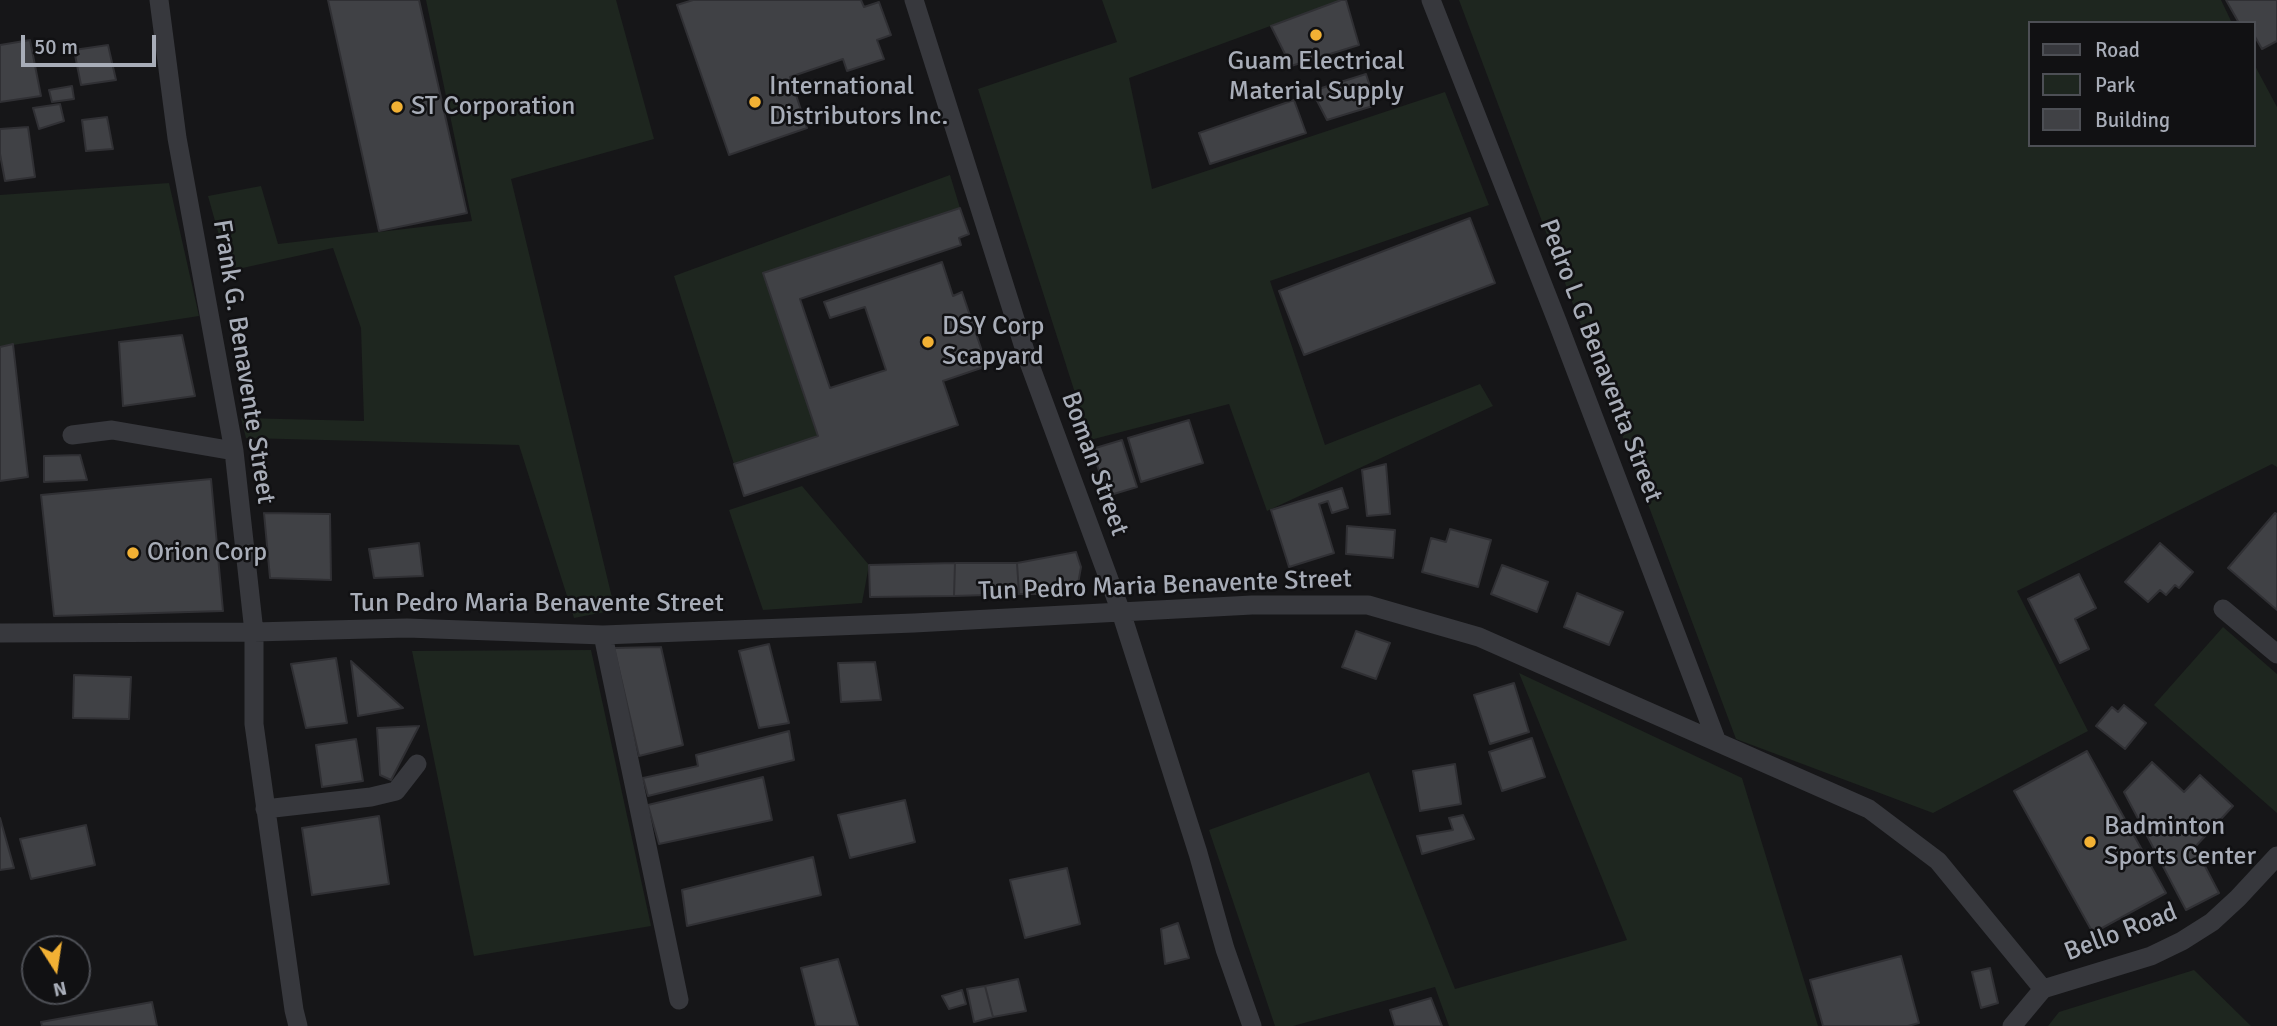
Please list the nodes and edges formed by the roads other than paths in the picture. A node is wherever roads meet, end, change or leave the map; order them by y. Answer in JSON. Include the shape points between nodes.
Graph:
{"nodes":[{"id":1,"x":159,"y":0,"type":"edge"},
{"id":2,"x":914,"y":0,"type":"edge"},
{"id":3,"x":1431,"y":0,"type":"edge"},
{"id":4,"x":72,"y":435,"type":"dead end"},
{"id":5,"x":234,"y":451,"type":"junction"},
{"id":6,"x":2223,"y":609,"type":"dead end"},
{"id":7,"x":1121,"y":612,"type":"junction"},
{"id":8,"x":254,"y":632,"type":"junction"},
{"id":9,"x":0,"y":633,"type":"edge"},
{"id":10,"x":603,"y":635,"type":"junction"},
{"id":11,"x":2277,"y":654,"type":"edge"},
{"id":12,"x":1717,"y":742,"type":"junction"},
{"id":13,"x":416,"y":764,"type":"dead end"},
{"id":14,"x":265,"y":808,"type":"junction"},
{"id":15,"x":2277,"y":856,"type":"edge"},
{"id":16,"x":2043,"y":989,"type":"junction"},
{"id":17,"x":679,"y":1000,"type":"dead end"},
{"id":18,"x":298,"y":1026,"type":"edge"},
{"id":19,"x":1252,"y":1026,"type":"edge"},
{"id":20,"x":2012,"y":1026,"type":"edge"}],
"edges":[{"from":1,"to":5,"type":"street","name":"Frank G. Benavente Street","via":[[177,138]]},
{"from":2,"to":7,"type":"street","name":"Boman Street","via":[[1027,357]]},
{"from":3,"to":12,"type":"street","name":"Pedro L G Benaventa Street"},
{"from":4,"to":5,"type":"street","via":[[112,430]]},
{"from":5,"to":8,"type":"street","name":"Frank G. Benavente Street"},
{"from":6,"to":11,"type":"street"},
{"from":7,"to":10,"type":"street","name":"Tun Pedro Maria Benavente Street"},
{"from":7,"to":12,"type":"street","name":"Tun Pedro Maria Benavente Street","via":[[1368,605],[1479,636]]},
{"from":7,"to":19,"type":"street","name":"Boman Street"},
{"from":8,"to":9,"type":"street","name":"Tun Pedro Maria Benavente Street"},
{"from":8,"to":10,"type":"street","name":"Tun Pedro Maria Benavente Street","via":[[407,628]]},
{"from":8,"to":14,"type":"street","name":"Frank G. Benavente Street","via":[[254,724]]},
{"from":10,"to":17,"type":"street"},
{"from":12,"to":16,"type":"street","name":"Tun Pedro Maria Benavente Street","via":[[1869,809],[1907,836],[1938,862]]},
{"from":13,"to":14,"type":"street","via":[[396,792]]},
{"from":14,"to":18,"type":"street","name":"Frank G. Benavente Street"},
{"from":15,"to":16,"type":"street","name":"Bello Road","via":[[2212,922],[2182,941],[2151,956]]},
{"from":16,"to":20,"type":"street","name":"Bello Road"}]}
